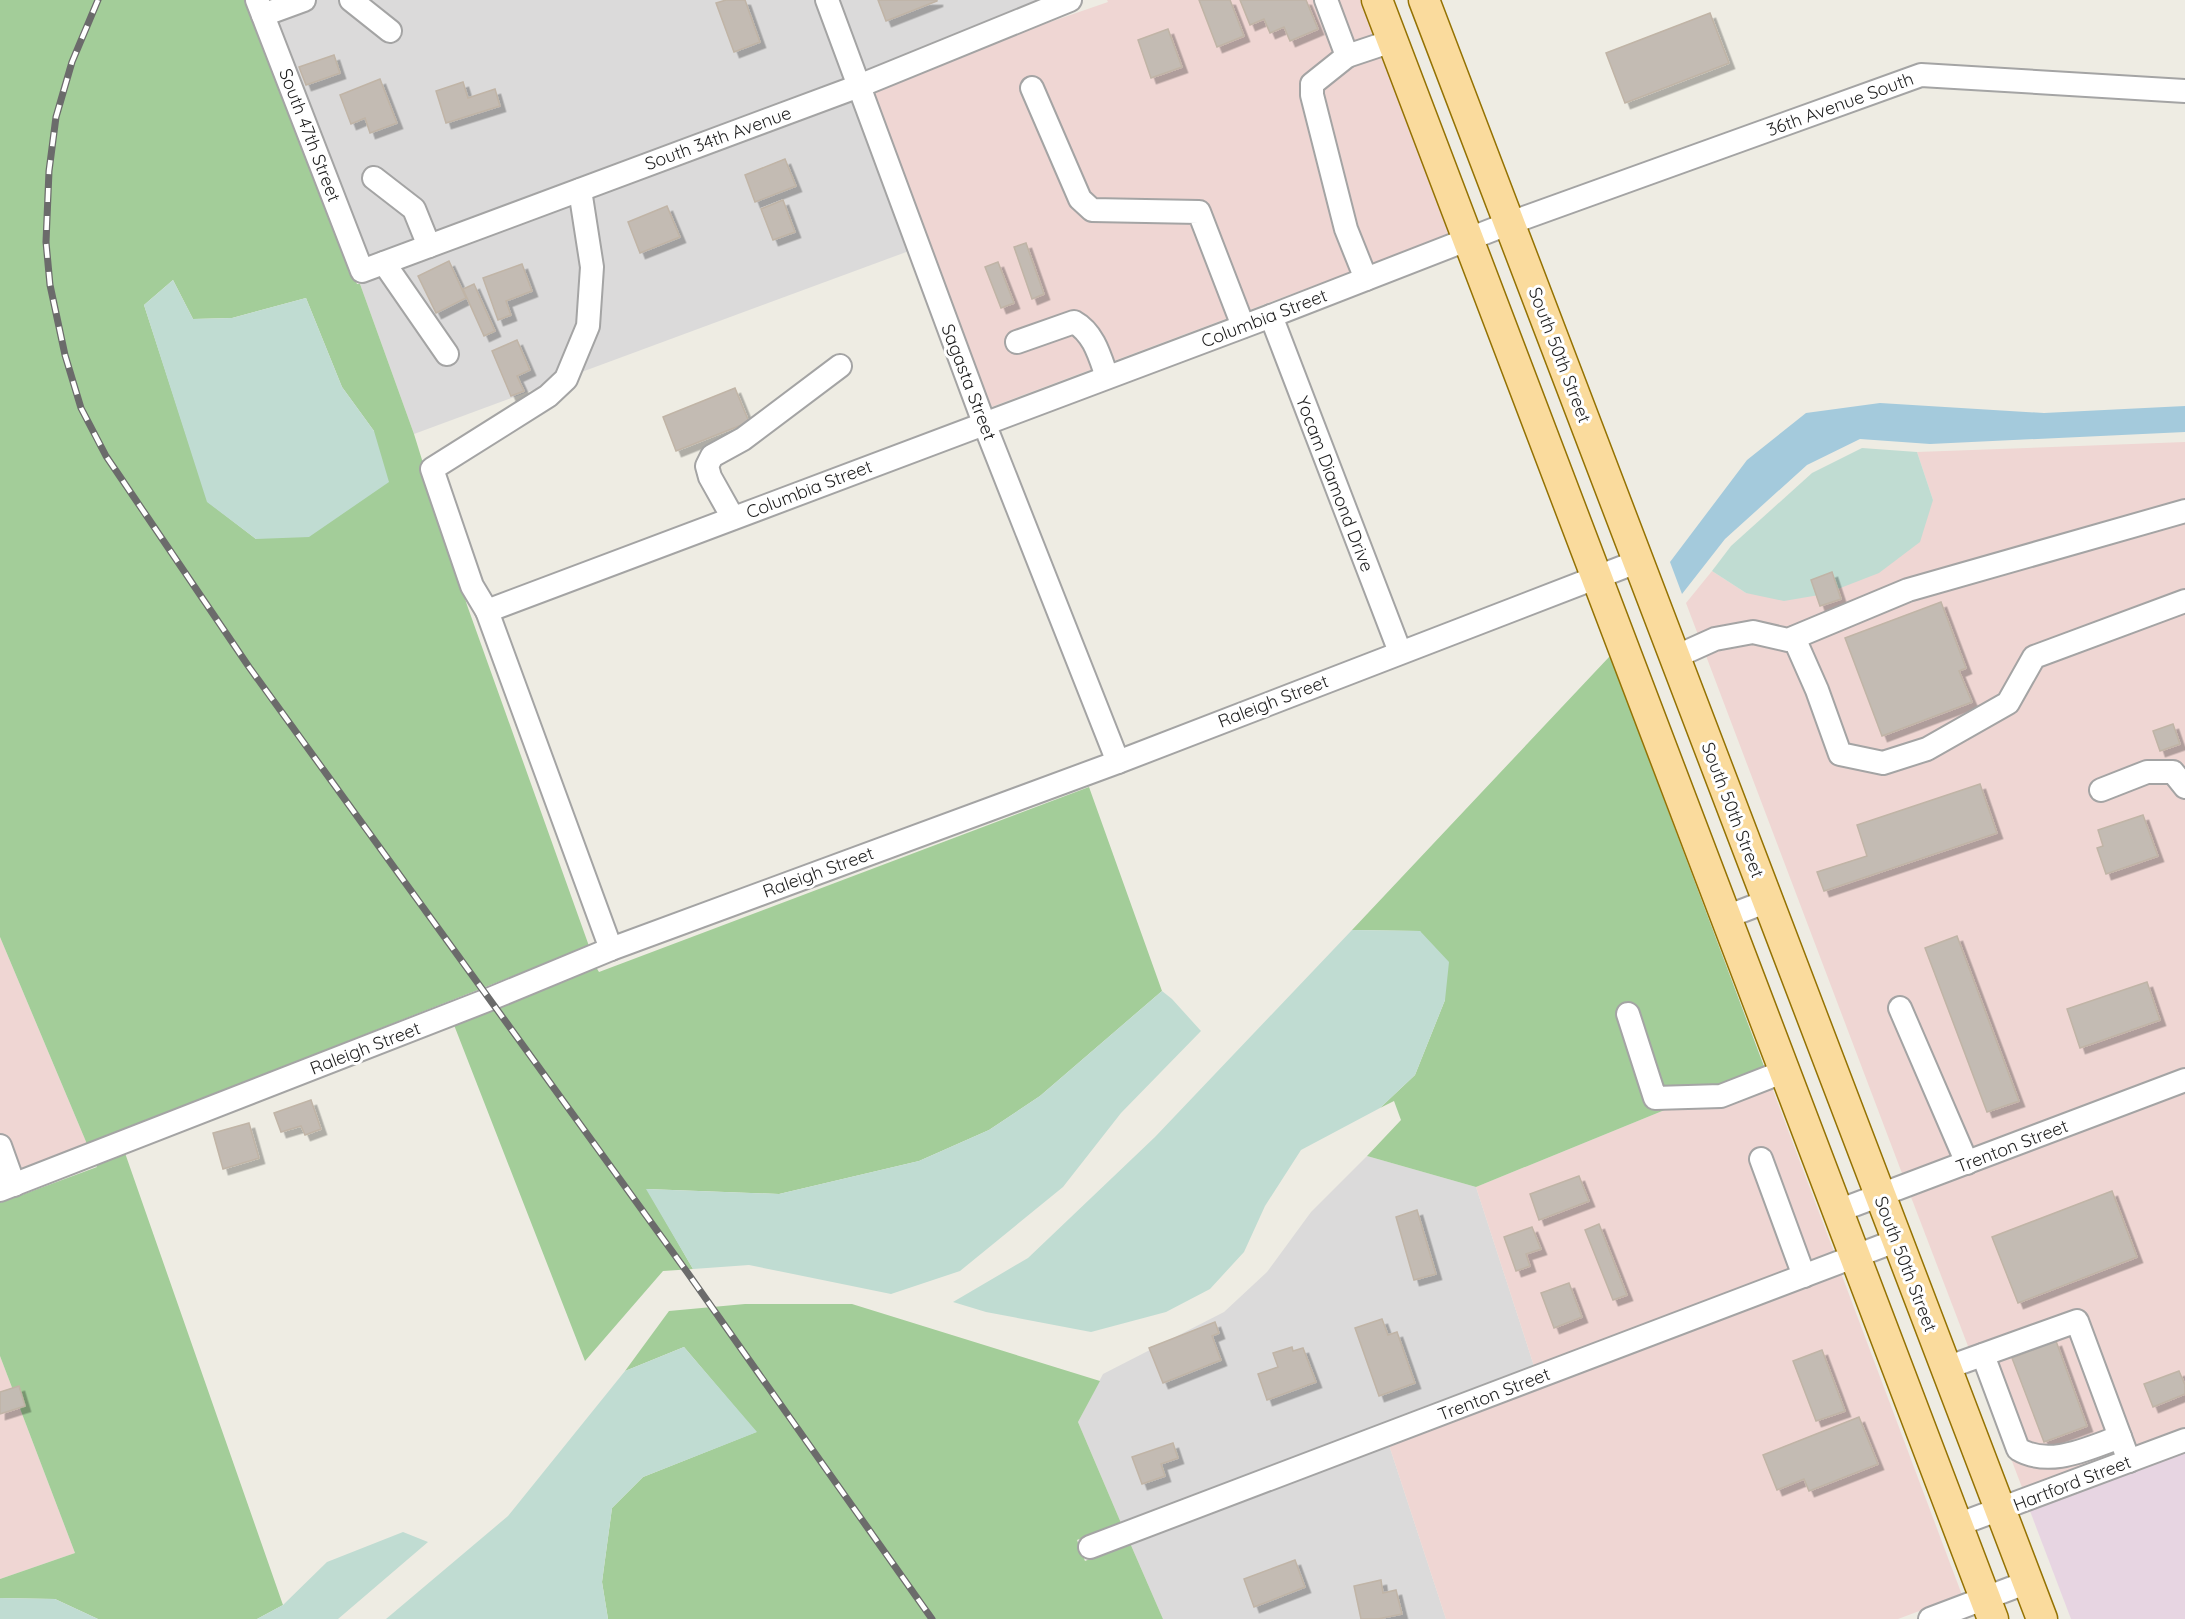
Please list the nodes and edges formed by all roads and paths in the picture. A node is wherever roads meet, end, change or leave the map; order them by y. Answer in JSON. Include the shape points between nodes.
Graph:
{"nodes":[{"id":1,"x":304,"y":0,"type":"edge"},
{"id":2,"x":351,"y":0,"type":"edge"},
{"id":3,"x":826,"y":0,"type":"edge"},
{"id":4,"x":1070,"y":0,"type":"edge"},
{"id":5,"x":1326,"y":0,"type":"edge"},
{"id":6,"x":1377,"y":0,"type":"edge"},
{"id":7,"x":1425,"y":0,"type":"edge"},
{"id":8,"x":260,"y":8,"type":"edge"},
{"id":9,"x":390,"y":31,"type":"dead end"},
{"id":10,"x":1392,"y":40,"type":"junction"},
{"id":11,"x":1347,"y":56,"type":"junction"},
{"id":12,"x":859,"y":86,"type":"junction"},
{"id":13,"x":1032,"y":88,"type":"dead end"},
{"id":14,"x":2185,"y":91,"type":"edge"},
{"id":15,"x":374,"y":178,"type":"dead end"},
{"id":16,"x":580,"y":190,"type":"junction"},
{"id":17,"x":1510,"y":223,"type":"junction"},
{"id":18,"x":1468,"y":239,"type":"junction"},
{"id":19,"x":429,"y":246,"type":"junction"},
{"id":20,"x":384,"y":263,"type":"junction"},
{"id":21,"x":362,"y":271,"type":"joint"},
{"id":22,"x":1366,"y":279,"type":"junction"},
{"id":23,"x":1271,"y":316,"type":"junction"},
{"id":24,"x":1243,"y":326,"type":"junction"},
{"id":25,"x":1017,"y":342,"type":"dead end"},
{"id":26,"x":447,"y":354,"type":"dead end"},
{"id":27,"x":840,"y":366,"type":"dead end"},
{"id":28,"x":1107,"y":377,"type":"junction"},
{"id":29,"x":984,"y":423,"type":"junction"},
{"id":30,"x":2185,"y":511,"type":"edge"},
{"id":31,"x":733,"y":518,"type":"junction"},
{"id":32,"x":1639,"y":561,"type":"junction"},
{"id":33,"x":1597,"y":577,"type":"junction"},
{"id":34,"x":2185,"y":601,"type":"edge"},
{"id":35,"x":487,"y":611,"type":"junction"},
{"id":36,"x":1794,"y":638,"type":"junction"},
{"id":37,"x":1400,"y":652,"type":"junction"},
{"id":38,"x":1675,"y":657,"type":"junction"},
{"id":39,"x":1118,"y":762,"type":"junction"},
{"id":40,"x":2185,"y":786,"type":"edge"},
{"id":41,"x":2101,"y":790,"type":"dead end"},
{"id":42,"x":1768,"y":901,"type":"junction"},
{"id":43,"x":1726,"y":916,"type":"junction"},
{"id":44,"x":611,"y":949,"type":"junction"},
{"id":45,"x":1900,"y":1008,"type":"dead end"},
{"id":46,"x":1628,"y":1014,"type":"dead end"},
{"id":47,"x":1785,"y":1071,"type":"junction"},
{"id":48,"x":2185,"y":1080,"type":"edge"},
{"id":49,"x":0,"y":1146,"type":"edge"},
{"id":50,"x":1761,"y":1160,"type":"dead end"},
{"id":51,"x":1967,"y":1164,"type":"junction"},
{"id":52,"x":7,"y":1187,"type":"edge"},
{"id":53,"x":1881,"y":1196,"type":"junction"},
{"id":54,"x":1838,"y":1211,"type":"junction"},
{"id":55,"x":1898,"y":1240,"type":"junction"},
{"id":56,"x":1855,"y":1256,"type":"junction"},
{"id":57,"x":1804,"y":1276,"type":"junction"},
{"id":58,"x":1983,"y":1355,"type":"junction"},
{"id":59,"x":1946,"y":1368,"type":"junction"},
{"id":60,"x":2120,"y":1437,"type":"junction"},
{"id":61,"x":2185,"y":1440,"type":"edge"},
{"id":62,"x":2072,"y":1454,"type":"junction"},
{"id":63,"x":2129,"y":1461,"type":"junction"},
{"id":64,"x":2081,"y":1480,"type":"junction"},
{"id":65,"x":2001,"y":1510,"type":"junction"},
{"id":66,"x":1958,"y":1525,"type":"junction"},
{"id":67,"x":1090,"y":1547,"type":"dead end"},
{"id":68,"x":2028,"y":1582,"type":"junction"},
{"id":69,"x":1989,"y":1609,"type":"edge"},
{"id":70,"x":1930,"y":1619,"type":"edge"},
{"id":71,"x":2042,"y":1619,"type":"edge"}],
"edges":[{"from":1,"to":8,"type":"street"},
{"from":2,"to":9,"type":"street"},
{"from":3,"to":12,"type":"street","name":"Sagasta Street"},
{"from":4,"to":12,"type":"street","name":"South 34th Avenue"},
{"from":5,"to":11,"type":"street"},
{"from":6,"to":10,"type":"main road"},
{"from":7,"to":17,"type":"main road","name":"South 50th Street"},
{"from":8,"to":21,"type":"street","name":"South 47th Street"},
{"from":10,"to":11,"type":"street"},
{"from":10,"to":18,"type":"main road"},
{"from":11,"to":22,"type":"street","via":[[1312,84],[1312,95],[1346,229]]},
{"from":12,"to":16,"type":"street","name":"South 34th Avenue"},
{"from":12,"to":29,"type":"street","name":"Sagasta Street"},
{"from":13,"to":24,"type":"street","via":[[1080,199],[1092,210],[1199,212]]},
{"from":14,"to":17,"type":"street","name":"36th Avenue South","via":[[1921,75]]},
{"from":15,"to":19,"type":"street","via":[[414,209]]},
{"from":16,"to":19,"type":"street","name":"South 34th Avenue"},
{"from":16,"to":35,"type":"street","via":[[592,267],[588,326],[566,379],[548,396],[432,469],[472,586]]},
{"from":17,"to":18,"type":"street","name":"36th Avenue South"},
{"from":17,"to":32,"type":"main road","name":"South 50th Street"},
{"from":18,"to":22,"type":"street","name":"Columbia Street"},
{"from":18,"to":33,"type":"main road"},
{"from":19,"to":20,"type":"street","name":"South 34th Avenue"},
{"from":20,"to":21,"type":"street","name":"South 34th Avenue"},
{"from":20,"to":26,"type":"street"},
{"from":22,"to":23,"type":"street","name":"Columbia Street"},
{"from":23,"to":24,"type":"street","name":"Columbia Street"},
{"from":23,"to":37,"type":"street","name":"Yocam Diamond Drive"},
{"from":24,"to":28,"type":"street","name":"Columbia Street"},
{"from":25,"to":28,"type":"street","via":[[1074,322],[1084,327]]},
{"from":27,"to":31,"type":"street","via":[[743,439],[712,456],[707,466],[710,477]]},
{"from":28,"to":29,"type":"street","name":"Columbia Street"},
{"from":29,"to":31,"type":"street","name":"Columbia Street"},
{"from":29,"to":39,"type":"street","name":"Sagasta Street"},
{"from":30,"to":36,"type":"street","via":[[1908,590]]},
{"from":31,"to":35,"type":"street","name":"Columbia Street"},
{"from":32,"to":33,"type":"street","name":"Raleigh Street"},
{"from":32,"to":38,"type":"main road","name":"South 50th Street"},
{"from":33,"to":37,"type":"street","name":"Raleigh Street"},
{"from":33,"to":43,"type":"main road"},
{"from":34,"to":36,"type":"street","via":[[2034,657],[2008,703],[1927,749],[1883,763],[1840,754]]},
{"from":35,"to":44,"type":"street"},
{"from":36,"to":38,"type":"street","via":[[1753,632],[1715,639]]},
{"from":37,"to":39,"type":"street","name":"Raleigh Street"},
{"from":38,"to":42,"type":"main road","name":"South 50th Street"},
{"from":39,"to":44,"type":"street","name":"Raleigh Street"},
{"from":40,"to":41,"type":"street","via":[[2173,772],[2147,772]]},
{"from":42,"to":43,"type":"street"},
{"from":42,"to":53,"type":"main road","name":"South 50th Street"},
{"from":43,"to":47,"type":"main road"},
{"from":44,"to":52,"type":"street","name":"Raleigh Street"},
{"from":45,"to":51,"type":"street"},
{"from":46,"to":47,"type":"street","via":[[1656,1098],[1721,1096]]},
{"from":47,"to":54,"type":"main road"},
{"from":48,"to":51,"type":"street","name":"Trenton Street"},
{"from":49,"to":52,"type":"street"},
{"from":50,"to":57,"type":"street"},
{"from":51,"to":53,"type":"street","name":"Trenton Street"},
{"from":53,"to":54,"type":"street","name":"Trenton Street"},
{"from":53,"to":55,"type":"main road","name":"South 50th Street"},
{"from":54,"to":56,"type":"main road"},
{"from":55,"to":56,"type":"street","name":"Trenton Street"},
{"from":55,"to":59,"type":"main road","name":"South 50th Street"},
{"from":56,"to":57,"type":"street","name":"Trenton Street"},
{"from":56,"to":66,"type":"main road"},
{"from":57,"to":67,"type":"street","name":"Trenton Street"},
{"from":58,"to":59,"type":"street"},
{"from":58,"to":60,"type":"street","via":[[2077,1321]]},
{"from":58,"to":62,"type":"street","via":[[2018,1449],[2047,1457]]},
{"from":59,"to":65,"type":"main road","name":"South 50th Street"},
{"from":60,"to":62,"type":"street"},
{"from":60,"to":63,"type":"street"},
{"from":61,"to":63,"type":"street","name":"Hartford Street"},
{"from":62,"to":64,"type":"street"},
{"from":63,"to":64,"type":"street","name":"Hartford Street"},
{"from":64,"to":65,"type":"street","name":"Hartford Street"},
{"from":65,"to":66,"type":"street","name":"Hartford Street"},
{"from":65,"to":68,"type":"main road","name":"South 50th Street"},
{"from":66,"to":69,"type":"main road"},
{"from":68,"to":69,"type":"street"},
{"from":68,"to":71,"type":"main road","name":"South 50th Street"},
{"from":69,"to":70,"type":"street"}]}
